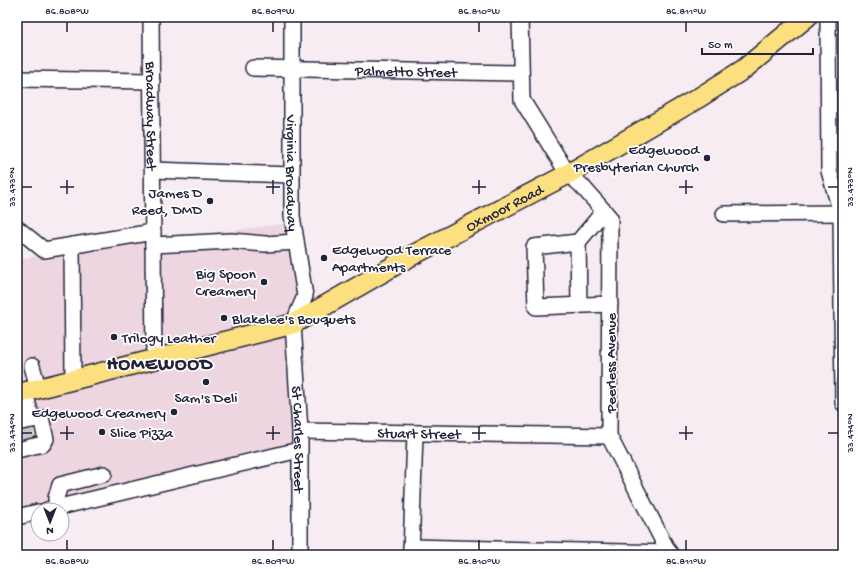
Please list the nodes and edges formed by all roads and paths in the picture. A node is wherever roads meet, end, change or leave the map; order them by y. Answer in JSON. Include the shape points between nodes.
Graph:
{"nodes":[{"id":1,"x":151,"y":17,"type":"edge"},
{"id":2,"x":292,"y":17,"type":"edge"},
{"id":3,"x":520,"y":17,"type":"edge"},
{"id":4,"x":807,"y":17,"type":"edge"},
{"id":5,"x":828,"y":17,"type":"edge"},
{"id":6,"x":292,"y":67,"type":"junction"},
{"id":7,"x":253,"y":68,"type":"dead end"},
{"id":8,"x":520,"y":73,"type":"junction"},
{"id":9,"x":17,"y":79,"type":"edge"},
{"id":10,"x":152,"y":81,"type":"junction"},
{"id":11,"x":152,"y":170,"type":"junction"},
{"id":12,"x":568,"y":174,"type":"junction"},
{"id":13,"x":291,"y":175,"type":"junction"},
{"id":14,"x":604,"y":211,"type":"junction"},
{"id":15,"x":842,"y":213,"type":"edge"},
{"id":16,"x":724,"y":214,"type":"dead end"},
{"id":17,"x":17,"y":228,"type":"edge"},
{"id":18,"x":153,"y":238,"type":"junction"},
{"id":19,"x":296,"y":242,"type":"junction"},
{"id":20,"x":578,"y":242,"type":"junction"},
{"id":21,"x":72,"y":245,"type":"junction"},
{"id":22,"x":610,"y":304,"type":"junction"},
{"id":23,"x":579,"y":305,"type":"junction"},
{"id":24,"x":293,"y":324,"type":"junction"},
{"id":25,"x":154,"y":359,"type":"junction"},
{"id":26,"x":32,"y":366,"type":"dead end"},
{"id":27,"x":73,"y":380,"type":"junction"},
{"id":28,"x":27,"y":391,"type":"edge"},
{"id":29,"x":843,"y":403,"type":"edge"},
{"id":30,"x":24,"y":423,"type":"edge"},
{"id":31,"x":300,"y":431,"type":"junction"},
{"id":32,"x":415,"y":433,"type":"junction"},
{"id":33,"x":609,"y":436,"type":"junction"},
{"id":34,"x":25,"y":446,"type":"edge"},
{"id":35,"x":299,"y":450,"type":"junction"},
{"id":36,"x":104,"y":474,"type":"dead end"},
{"id":37,"x":55,"y":502,"type":"edge"},
{"id":38,"x":70,"y":505,"type":"edge"},
{"id":39,"x":30,"y":514,"type":"edge"},
{"id":40,"x":17,"y":517,"type":"edge"},
{"id":41,"x":411,"y":551,"type":"edge"},
{"id":42,"x":670,"y":554,"type":"edge"},
{"id":43,"x":300,"y":555,"type":"edge"}],
"edges":[{"from":1,"to":10,"type":"street","name":"Broadway Street"},
{"from":2,"to":6,"type":"street","name":"Virginia Broadway"},
{"from":3,"to":8,"type":"street","name":"Peerless Avenue"},
{"from":4,"to":12,"type":"main road","name":"Oxmoor Road","via":[[744,68],[700,97]]},
{"from":5,"to":15,"type":"street","via":[[829,172]]},
{"from":6,"to":7,"type":"street","name":"Palmetto Street"},
{"from":6,"to":8,"type":"street","name":"Palmetto Street"},
{"from":6,"to":13,"type":"street","name":"Virginia Broadway"},
{"from":8,"to":12,"type":"street","name":"Peerless Avenue","via":[[522,100]]},
{"from":9,"to":10,"type":"street"},
{"from":10,"to":11,"type":"street","name":"Broadway Street"},
{"from":11,"to":13,"type":"street"},
{"from":11,"to":18,"type":"street","name":"Broadway Street"},
{"from":12,"to":14,"type":"street","name":"Peerless Avenue"},
{"from":12,"to":24,"type":"main road","name":"Oxmoor Road","via":[[411,256]]},
{"from":13,"to":19,"type":"street","name":"Virginia Broadway","via":[[292,216]]},
{"from":14,"to":20,"type":"street"},
{"from":14,"to":22,"type":"street","name":"Peerless Avenue","via":[[610,218]]},
{"from":15,"to":16,"type":"street"},
{"from":15,"to":29,"type":"street"},
{"from":17,"to":21,"type":"street","via":[[44,250]]},
{"from":18,"to":19,"type":"street","via":[[265,244]]},
{"from":18,"to":21,"type":"street"},
{"from":18,"to":25,"type":"street","name":"Broadway Street"},
{"from":19,"to":24,"type":"street","name":"Virginia Broadway","via":[[306,296]]},
{"from":20,"to":23,"type":"street"},
{"from":20,"to":23,"type":"street","via":[[534,247],[536,307]]},
{"from":21,"to":27,"type":"street"},
{"from":22,"to":23,"type":"street"},
{"from":22,"to":33,"type":"street","name":"Peerless Avenue"},
{"from":24,"to":25,"type":"main road","name":"Oxmoor Road"},
{"from":24,"to":31,"type":"street","name":"St Charles Street"},
{"from":25,"to":27,"type":"main road","name":"Oxmoor Road"},
{"from":26,"to":28,"type":"street"},
{"from":27,"to":28,"type":"main road","name":"Oxmoor Road"},
{"from":28,"to":30,"type":"street"},
{"from":30,"to":34,"type":"street","via":[[42,418],[46,439],[43,444]]},
{"from":31,"to":32,"type":"street","name":"Stuart Street"},
{"from":31,"to":35,"type":"street","name":"St Charles Street"},
{"from":32,"to":33,"type":"street","name":"Stuart Street"},
{"from":32,"to":41,"type":"street"},
{"from":33,"to":42,"type":"street","name":"Peerless Avenue"},
{"from":35,"to":38,"type":"street"},
{"from":35,"to":43,"type":"street","name":"St Charles Street"},
{"from":36,"to":37,"type":"street","via":[[60,486]]},
{"from":39,"to":40,"type":"street"},
{"from":41,"to":42,"type":"street"}]}
